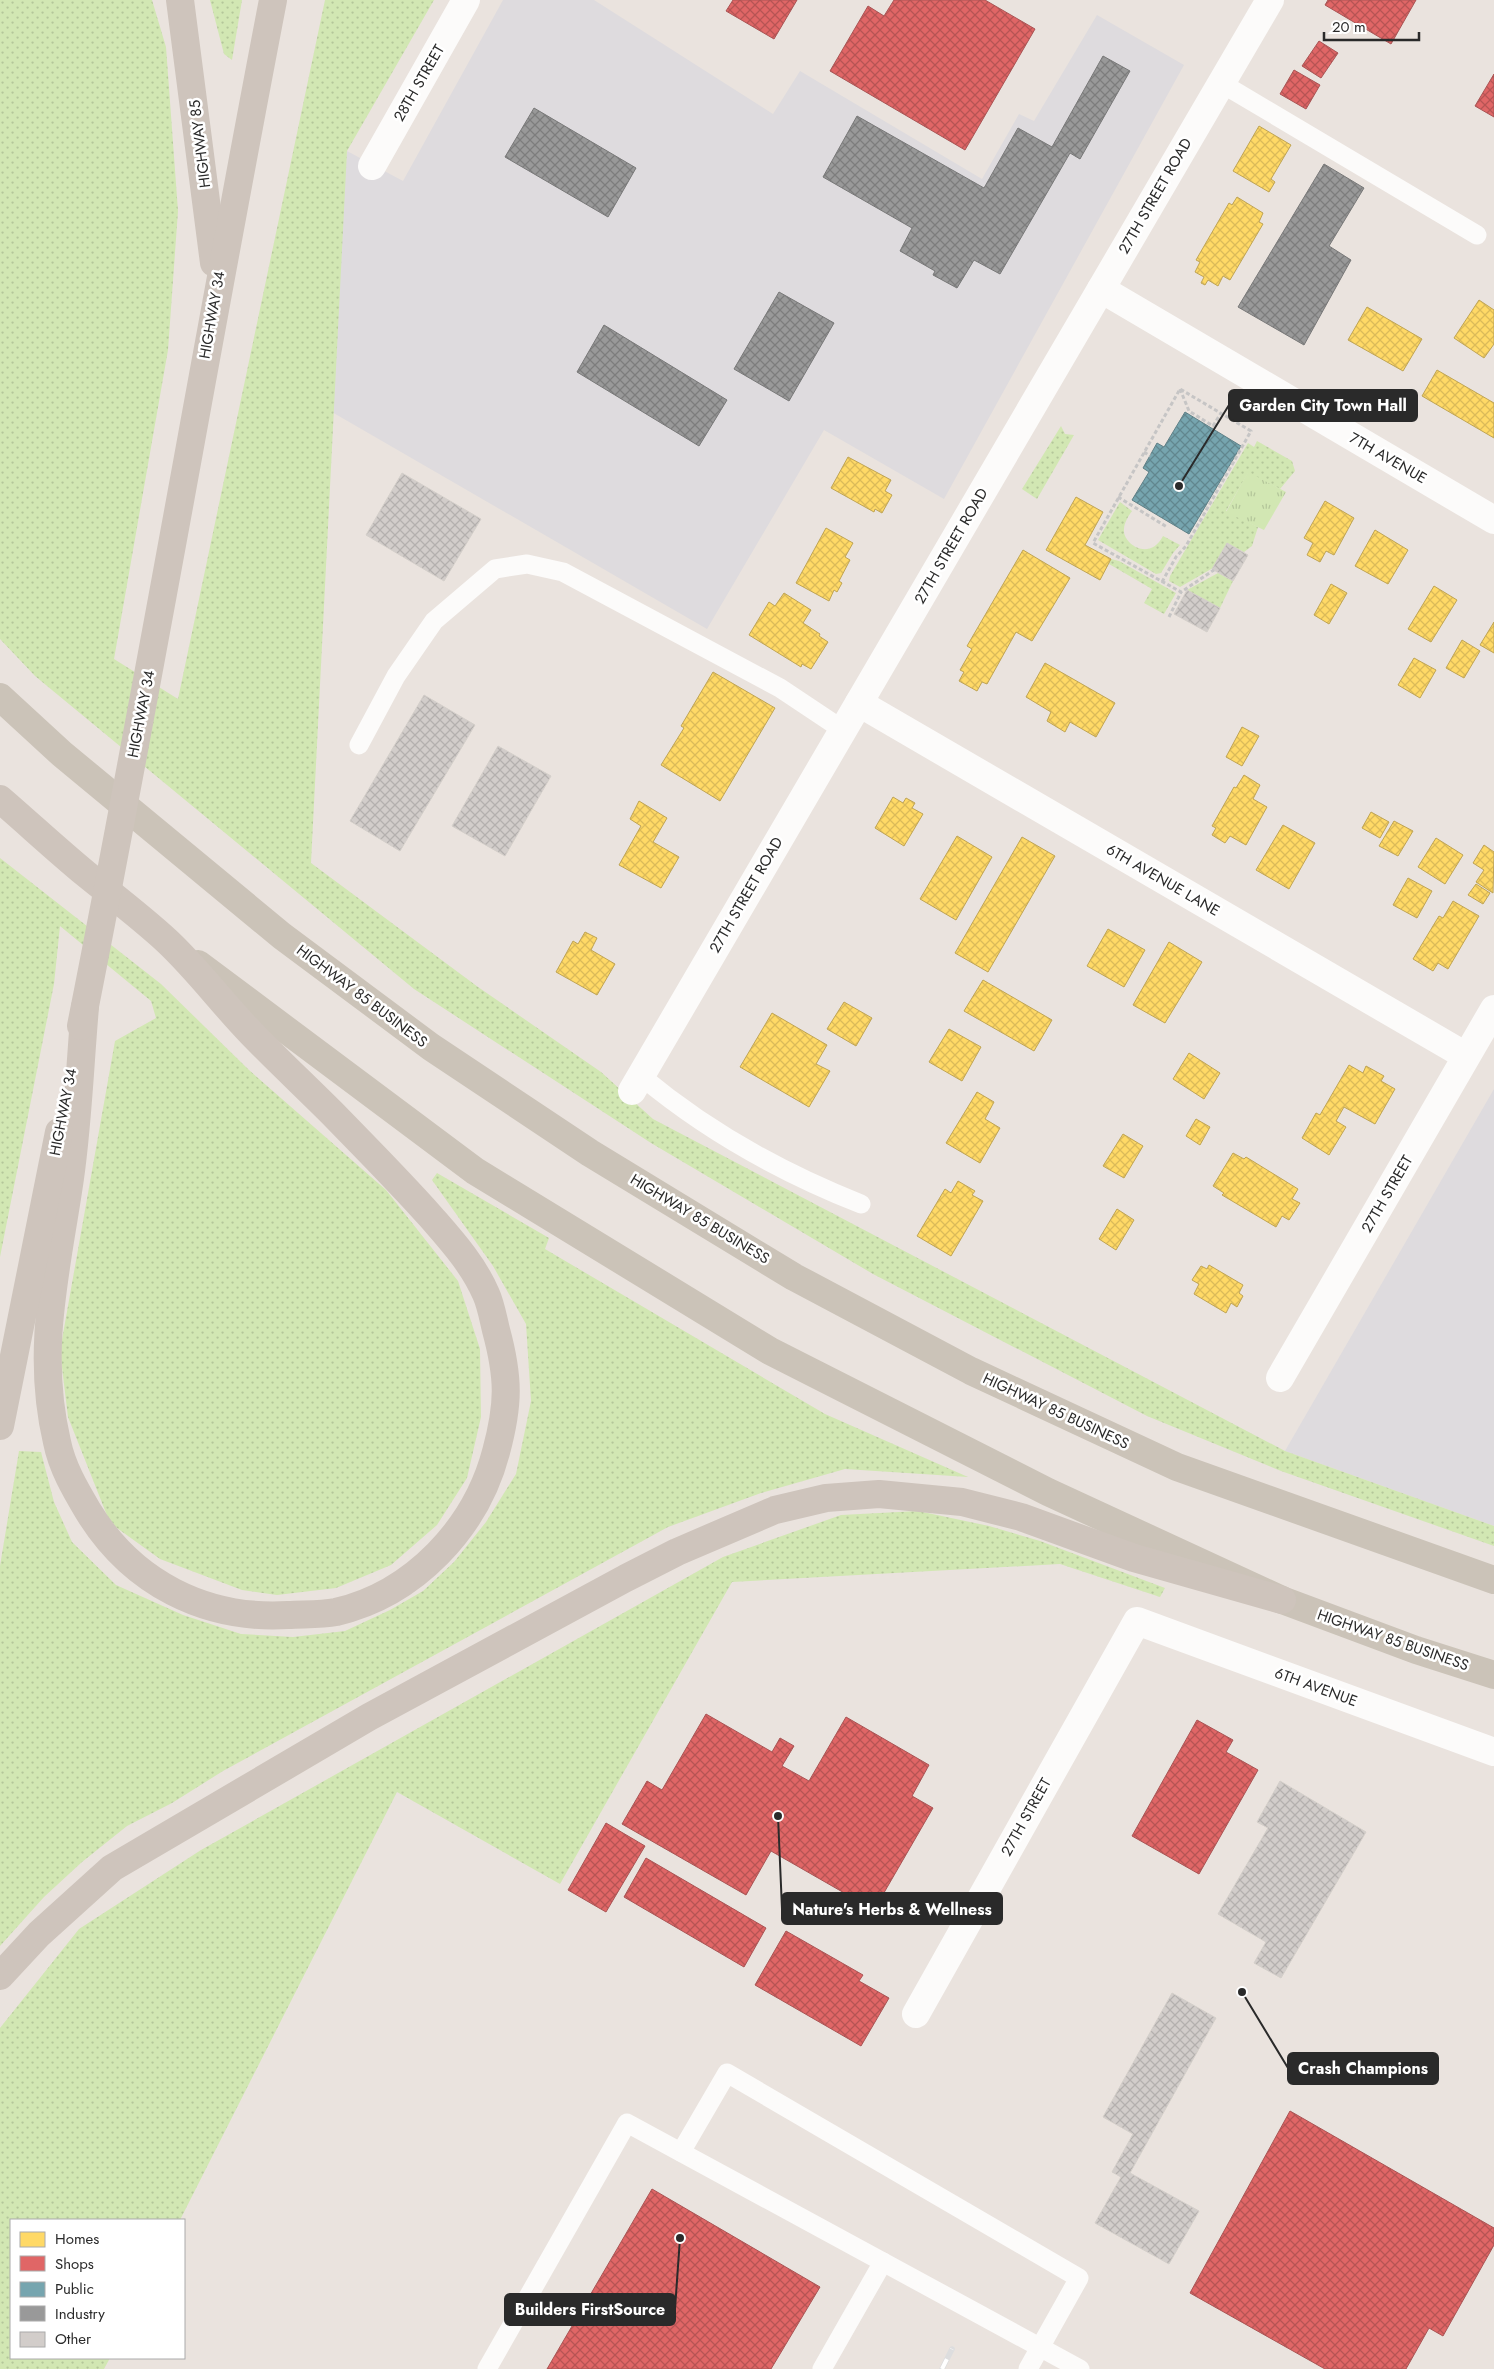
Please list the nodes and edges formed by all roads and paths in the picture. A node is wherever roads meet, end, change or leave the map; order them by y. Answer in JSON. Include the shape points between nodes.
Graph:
{"nodes":[{"id":1,"x":180,"y":0,"type":"edge"},
{"id":2,"x":273,"y":0,"type":"edge"},
{"id":3,"x":466,"y":0,"type":"edge"},
{"id":4,"x":1270,"y":0,"type":"edge"},
{"id":5,"x":1221,"y":83,"type":"junction"},
{"id":6,"x":372,"y":166,"type":"dead end"},
{"id":7,"x":1476,"y":236,"type":"dead end"},
{"id":8,"x":217,"y":289,"type":"junction"},
{"id":9,"x":1101,"y":290,"type":"junction"},
{"id":10,"x":1180,"y":389,"type":"junction"},
{"id":11,"x":1221,"y":413,"type":"junction"},
{"id":12,"x":1144,"y":452,"type":"junction"},
{"id":13,"x":1150,"y":456,"type":"dead end"},
{"id":14,"x":1118,"y":497,"type":"junction"},
{"id":15,"x":1494,"y":520,"type":"edge"},
{"id":16,"x":1167,"y":527,"type":"dead end"},
{"id":17,"x":1214,"y":570,"type":"dead end"},
{"id":18,"x":1162,"y":582,"type":"junction"},
{"id":19,"x":1181,"y":592,"type":"junction"},
{"id":20,"x":1168,"y":617,"type":"dead end"},
{"id":21,"x":0,"y":697,"type":"edge"},
{"id":22,"x":859,"y":703,"type":"junction"},
{"id":23,"x":843,"y":730,"type":"junction"},
{"id":24,"x":359,"y":745,"type":"dead end"},
{"id":25,"x":0,"y":799,"type":"edge"},
{"id":26,"x":168,"y":942,"type":"junction"},
{"id":27,"x":84,"y":1007,"type":"junction"},
{"id":28,"x":1494,"y":1009,"type":"edge"},
{"id":29,"x":1466,"y":1056,"type":"junction"},
{"id":30,"x":636,"y":1084,"type":"joint"},
{"id":31,"x":861,"y":1204,"type":"dead end"},
{"id":32,"x":1280,"y":1378,"type":"dead end"},
{"id":33,"x":0,"y":1426,"type":"edge"},
{"id":34,"x":1494,"y":1580,"type":"edge"},
{"id":35,"x":1282,"y":1600,"type":"junction"},
{"id":36,"x":1137,"y":1621,"type":"joint"},
{"id":37,"x":1494,"y":1676,"type":"edge"},
{"id":38,"x":1494,"y":1752,"type":"edge"},
{"id":39,"x":0,"y":1976,"type":"edge"},
{"id":40,"x":916,"y":2014,"type":"dead end"},
{"id":41,"x":681,"y":2152,"type":"junction"},
{"id":42,"x":883,"y":2262,"type":"junction"},
{"id":43,"x":1040,"y":2347,"type":"junction"},
{"id":44,"x":486,"y":2369,"type":"edge"},
{"id":45,"x":822,"y":2369,"type":"edge"},
{"id":46,"x":1028,"y":2369,"type":"edge"},
{"id":47,"x":1080,"y":2369,"type":"edge"}],
"edges":[{"from":1,"to":8,"type":"highway","name":"HIGHWAY 85"},
{"from":2,"to":8,"type":"highway","name":"HIGHWAY 34"},
{"from":3,"to":6,"type":"street","name":"28TH STREET"},
{"from":4,"to":5,"type":"street","name":"27TH STREET ROAD"},
{"from":5,"to":7,"type":"lane"},
{"from":5,"to":9,"type":"street","name":"27TH STREET ROAD"},
{"from":8,"to":27,"type":"highway","name":"HIGHWAY 34","via":[[147,682]]},
{"from":9,"to":15,"type":"street","name":"7TH AVENUE"},
{"from":9,"to":22,"type":"street","name":"27TH STREET ROAD"},
{"from":10,"to":11,"type":"path"},
{"from":10,"to":11,"type":"path","via":[[1189,412],[1213,426]]},
{"from":10,"to":12,"type":"path"},
{"from":11,"to":18,"type":"path","via":[[1251,431]]},
{"from":12,"to":13,"type":"path"},
{"from":12,"to":14,"type":"path"},
{"from":14,"to":16,"type":"path"},
{"from":14,"to":18,"type":"path","via":[[1093,543]]},
{"from":17,"to":19,"type":"path"},
{"from":18,"to":19,"type":"path"},
{"from":19,"to":20,"type":"path"},
{"from":21,"to":34,"type":"main road","name":"HIGHWAY 85 BUSINESS","via":[[62,754],[282,936],[431,1047],[590,1153],[794,1277],[971,1371],[1177,1467]]},
{"from":22,"to":23,"type":"street","name":"27TH STREET ROAD"},
{"from":22,"to":29,"type":"street","name":"6TH AVENUE LANE"},
{"from":23,"to":24,"type":"lane","via":[[780,688],[563,572],[527,564],[495,569],[434,621],[396,676]]},
{"from":23,"to":30,"type":"street","name":"27TH STREET ROAD"},
{"from":25,"to":26,"type":"highway","name":"HIGHWAY 85 BUSINESS"},
{"from":26,"to":27,"type":"highway","via":[[251,1033],[397,1179],[454,1243],[488,1297],[505,1363],[508,1393],[490,1474],[470,1514],[435,1558],[411,1578],[382,1595],[332,1613],[261,1617],[231,1613],[184,1598],[143,1574],[122,1557],[99,1529],[77,1492],[61,1460],[55,1436],[48,1394],[47,1344],[49,1303],[71,1174]]},
{"from":26,"to":35,"type":"main road","name":"HIGHWAY 85 BUSINESS","via":[[475,1171],[770,1351],[1048,1492]]},
{"from":27,"to":33,"type":"highway","name":"HIGHWAY 34"},
{"from":28,"to":29,"type":"street","name":"27TH STREET"},
{"from":29,"to":32,"type":"street","name":"27TH STREET"},
{"from":30,"to":31,"type":"lane","via":[[804,1182]]},
{"from":35,"to":37,"type":"main road","name":"HIGHWAY 85 BUSINESS"},
{"from":35,"to":39,"type":"highway","via":[[1134,1558],[1021,1517],[962,1502],[879,1494],[826,1498],[775,1510],[626,1578],[370,1717],[112,1868],[39,1934]]},
{"from":36,"to":38,"type":"street","name":"6TH AVENUE"},
{"from":36,"to":40,"type":"street","name":"27TH STREET"},
{"from":41,"to":42,"type":"lane"},
{"from":41,"to":43,"type":"lane","via":[[727,2073],[1079,2278]]},
{"from":41,"to":44,"type":"lane","via":[[627,2123]]},
{"from":42,"to":43,"type":"lane"},
{"from":42,"to":45,"type":"lane"},
{"from":43,"to":46,"type":"lane"},
{"from":43,"to":47,"type":"lane"}]}
